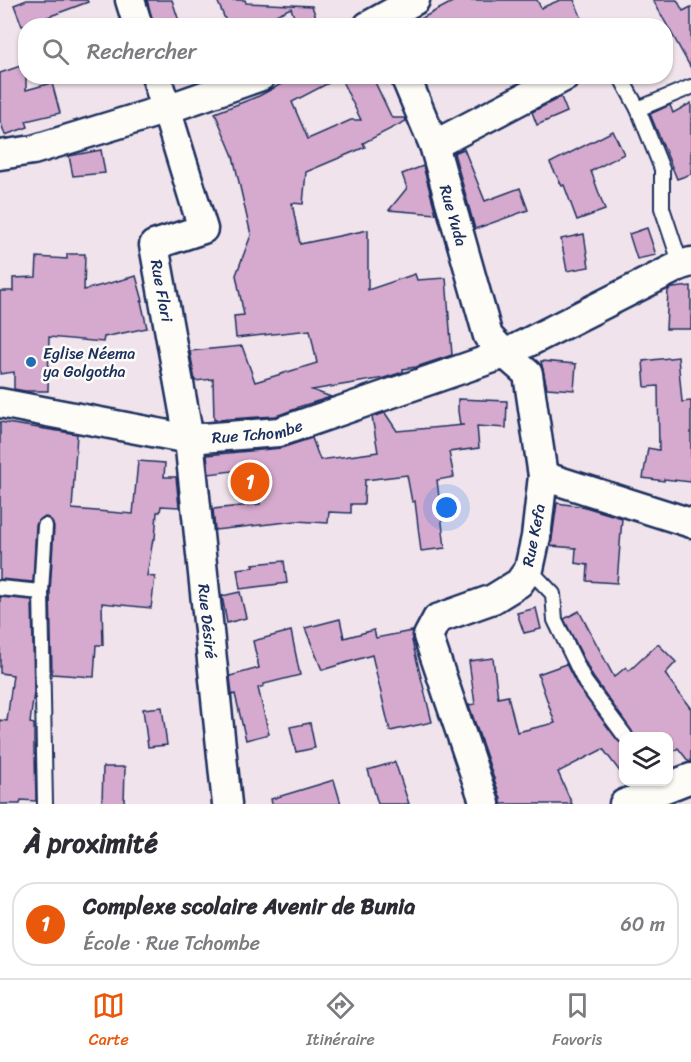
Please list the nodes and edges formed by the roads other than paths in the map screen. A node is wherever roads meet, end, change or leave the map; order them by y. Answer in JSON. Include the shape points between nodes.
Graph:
{"nodes":[{"id":1,"x":130,"y":0,"type":"edge"},
{"id":2,"x":415,"y":0,"type":"edge"},
{"id":3,"x":136,"y":18,"type":"edge"},
{"id":4,"x":377,"y":18,"type":"edge"},
{"id":5,"x":159,"y":84,"type":"edge"},
{"id":6,"x":238,"y":84,"type":"edge"},
{"id":7,"x":408,"y":84,"type":"edge"},
{"id":8,"x":551,"y":84,"type":"edge"},
{"id":9,"x":624,"y":84,"type":"edge"},
{"id":10,"x":691,"y":87,"type":"edge"},
{"id":11,"x":167,"y":109,"type":"junction"},
{"id":12,"x":638,"y":109,"type":"junction"},
{"id":13,"x":434,"y":145,"type":"junction"},
{"id":14,"x":0,"y":155,"type":"edge"},
{"id":15,"x":686,"y":263,"type":"edge"},
{"id":16,"x":505,"y":354,"type":"junction"},
{"id":17,"x":0,"y":403,"type":"edge"},
{"id":18,"x":189,"y":439,"type":"junction"},
{"id":19,"x":543,"y":476,"type":"junction"},
{"id":20,"x":691,"y":523,"type":"edge"},
{"id":21,"x":45,"y":526,"type":"dead end"},
{"id":22,"x":529,"y":569,"type":"junction"},
{"id":23,"x":0,"y":588,"type":"edge"},
{"id":24,"x":41,"y":592,"type":"junction"},
{"id":25,"x":622,"y":732,"type":"edge"},
{"id":26,"x":691,"y":778,"type":"edge"},
{"id":27,"x":673,"y":782,"type":"edge"},
{"id":28,"x":658,"y":786,"type":"edge"},
{"id":29,"x":46,"y":804,"type":"edge"},
{"id":30,"x":227,"y":804,"type":"edge"},
{"id":31,"x":485,"y":804,"type":"edge"},
{"id":32,"x":624,"y":804,"type":"edge"}],
"edges":[{"from":1,"to":3,"type":"street"},
{"from":2,"to":4,"type":"street"},
{"from":5,"to":11,"type":"street"},
{"from":6,"to":11,"type":"street"},
{"from":7,"to":13,"type":"street","name":"Rue Yuda"},
{"from":8,"to":13,"type":"street"},
{"from":9,"to":12,"type":"lane"},
{"from":10,"to":12,"type":"lane"},
{"from":11,"to":14,"type":"street","via":[[33,150]]},
{"from":11,"to":18,"type":"street","name":"Rue Flori","via":[[203,229],[154,244]]},
{"from":12,"to":15,"type":"lane","via":[[662,169],[662,208]]},
{"from":13,"to":16,"type":"street","name":"Rue Yuda","via":[[488,336]]},
{"from":15,"to":16,"type":"street","name":"Rue Tchombe"},
{"from":16,"to":18,"type":"street","name":"Rue Tchombe","via":[[279,432]]},
{"from":16,"to":19,"type":"street","name":"Rue Kefa","via":[[528,374]]},
{"from":17,"to":18,"type":"street","name":"Rue Tchombe"},
{"from":18,"to":30,"type":"street","name":"Rue Désiré"},
{"from":19,"to":20,"type":"street"},
{"from":19,"to":22,"type":"street","name":"Rue Kefa"},
{"from":21,"to":24,"type":"lane"},
{"from":22,"to":25,"type":"lane","via":[[553,594],[555,620],[585,682]]},
{"from":22,"to":31,"type":"street","name":"Rue Kefa","via":[[519,583],[493,598],[437,619],[428,636]]},
{"from":23,"to":24,"type":"lane"},
{"from":24,"to":29,"type":"lane"},
{"from":26,"to":27,"type":"street"},
{"from":28,"to":32,"type":"street"}]}
